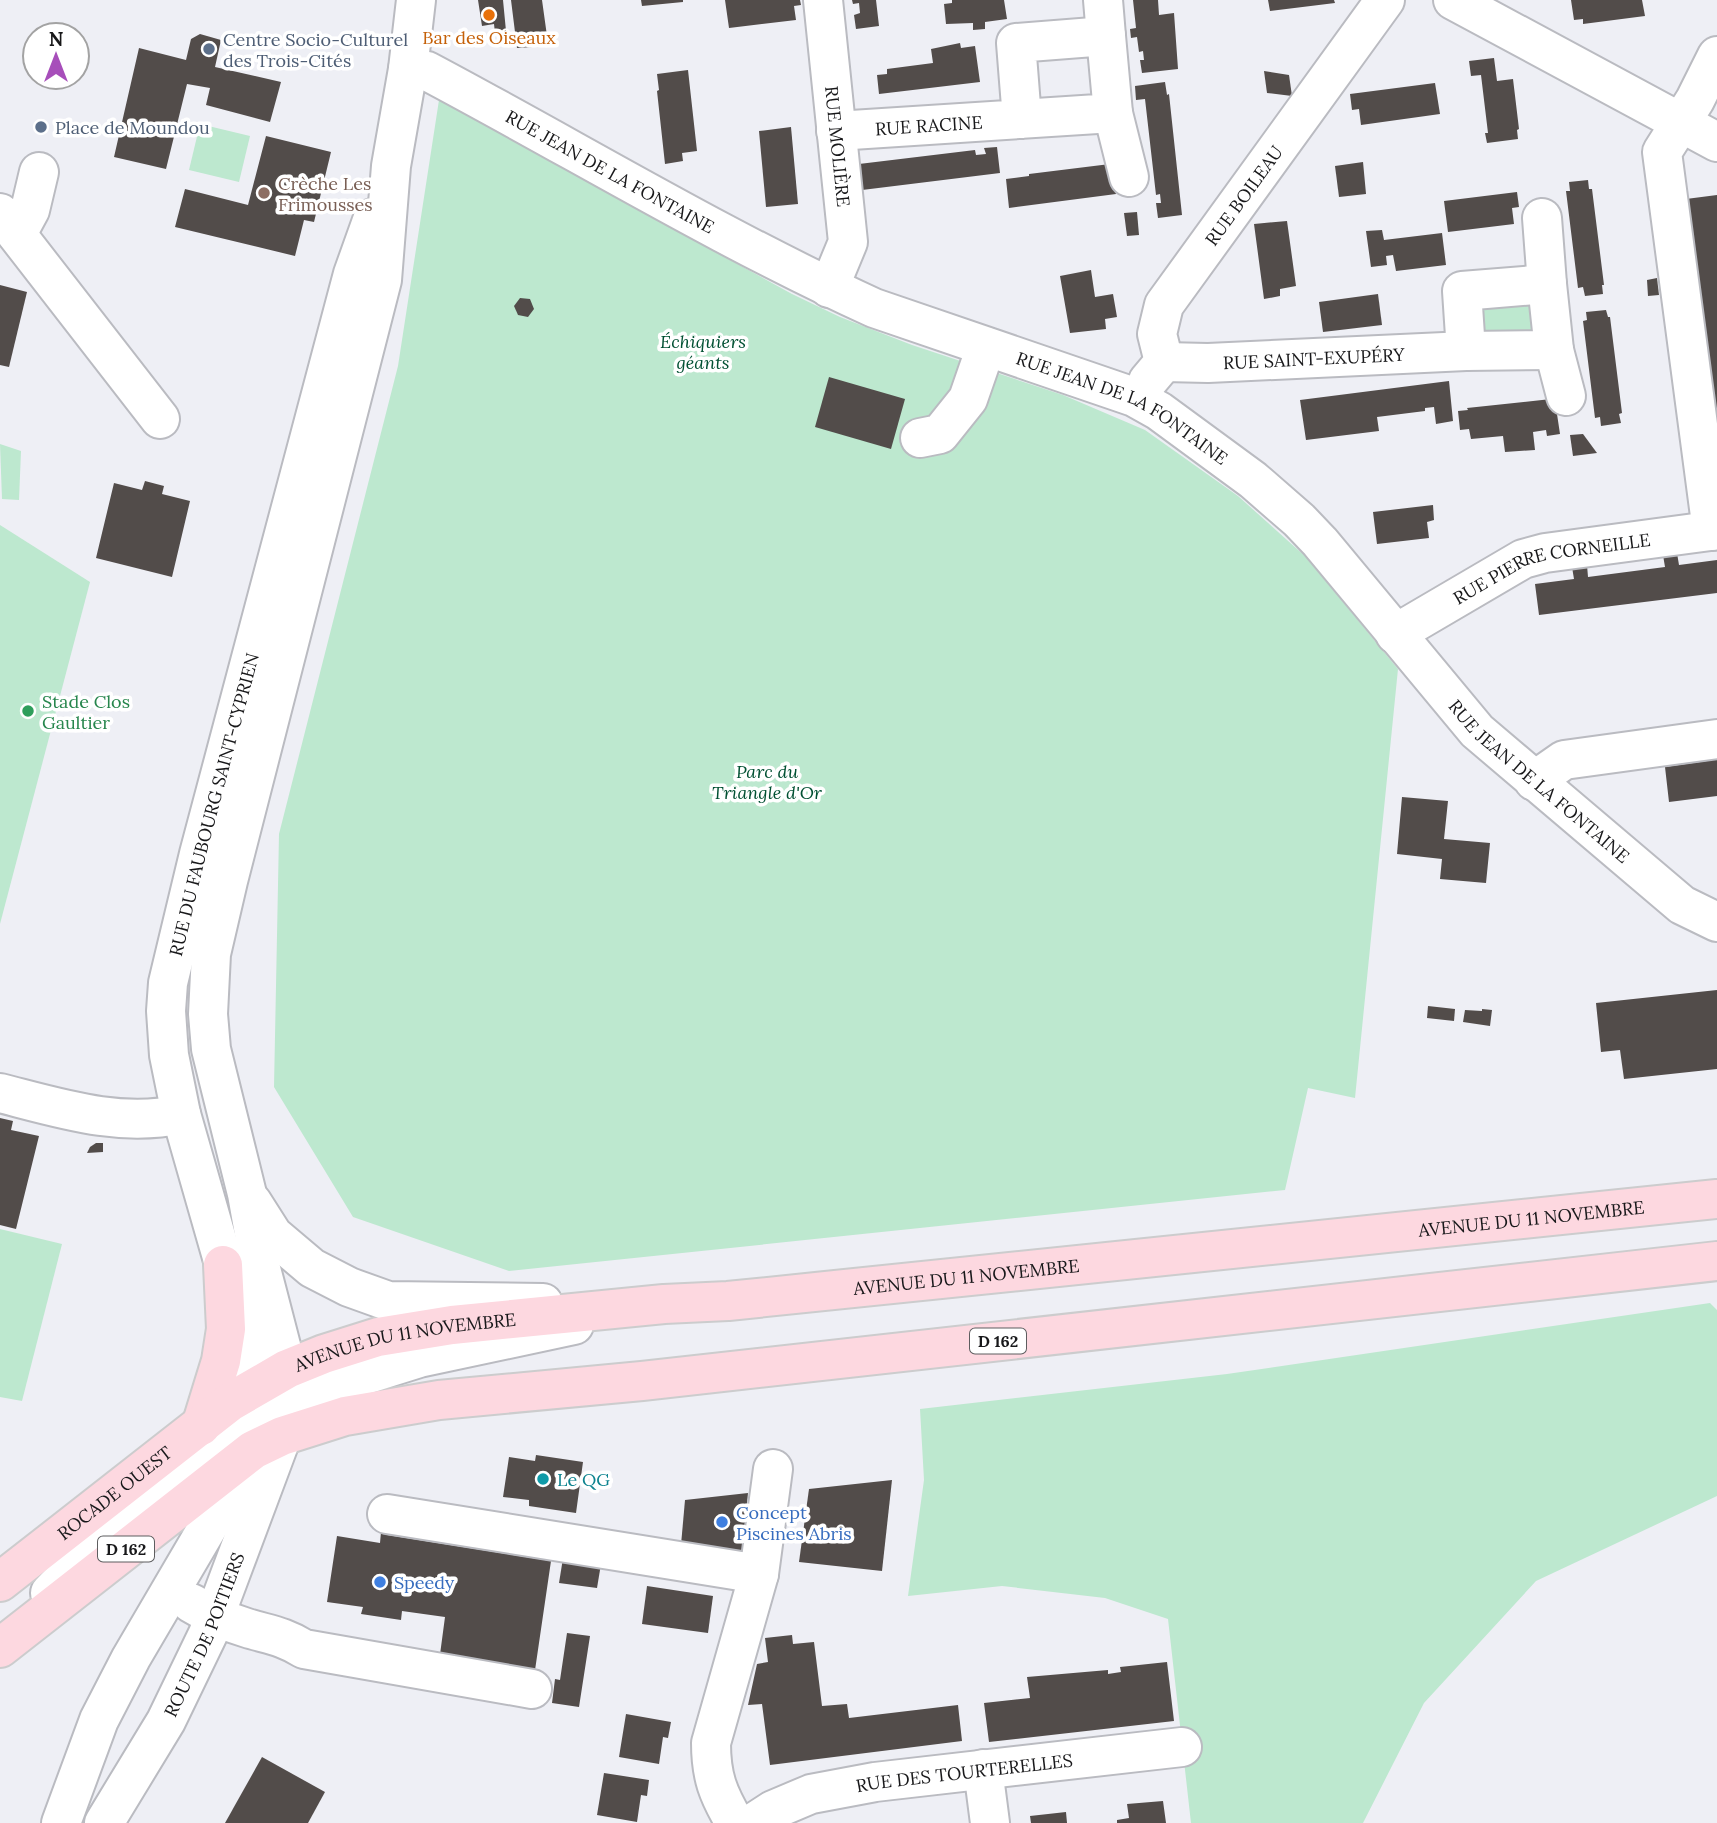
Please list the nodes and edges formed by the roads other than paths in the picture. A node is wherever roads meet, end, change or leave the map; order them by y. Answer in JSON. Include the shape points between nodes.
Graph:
{"nodes":[{"id":1,"x":416,"y":0,"type":"edge"},
{"id":2,"x":823,"y":0,"type":"edge"},
{"id":3,"x":1385,"y":0,"type":"edge"},
{"id":4,"x":1453,"y":0,"type":"edge"},
{"id":5,"x":1105,"y":18,"type":"edge"},
{"id":6,"x":1717,"y":56,"type":"edge"},
{"id":7,"x":408,"y":69,"type":"junction"},
{"id":8,"x":1113,"y":113,"type":"junction"},
{"id":9,"x":1022,"y":119,"type":"junction"},
{"id":10,"x":1681,"y":122,"type":"junction"},
{"id":11,"x":836,"y":131,"type":"junction"},
{"id":12,"x":1717,"y":142,"type":"edge"},
{"id":13,"x":391,"y":166,"type":"junction"},
{"id":14,"x":40,"y":172,"type":"dead end"},
{"id":15,"x":1129,"y":177,"type":"dead end"},
{"id":16,"x":1542,"y":218,"type":"dead end"},
{"id":17,"x":8,"y":224,"type":"edge"},
{"id":18,"x":1546,"y":284,"type":"junction"},
{"id":19,"x":829,"y":288,"type":"junction"},
{"id":20,"x":986,"y":347,"type":"junction"},
{"id":21,"x":1554,"y":350,"type":"junction"},
{"id":22,"x":1466,"y":351,"type":"junction"},
{"id":23,"x":1164,"y":362,"type":"junction"},
{"id":24,"x":1566,"y":396,"type":"dead end"},
{"id":25,"x":1134,"y":397,"type":"junction"},
{"id":26,"x":160,"y":419,"type":"dead end"},
{"id":27,"x":920,"y":438,"type":"dead end"},
{"id":28,"x":1714,"y":530,"type":"edge"},
{"id":29,"x":1395,"y":634,"type":"junction"},
{"id":30,"x":1717,"y":739,"type":"edge"},
{"id":31,"x":1534,"y":781,"type":"junction"},
{"id":32,"x":199,"y":854,"type":"junction"},
{"id":33,"x":1717,"y":922,"type":"edge"},
{"id":34,"x":208,"y":1014,"type":"junction"},
{"id":35,"x":0,"y":1093,"type":"edge"},
{"id":36,"x":181,"y":1114,"type":"junction"},
{"id":37,"x":247,"y":1194,"type":"junction"},
{"id":38,"x":1717,"y":1199,"type":"edge"},
{"id":39,"x":1717,"y":1261,"type":"edge"},
{"id":40,"x":223,"y":1265,"type":"junction"},
{"id":41,"x":664,"y":1304,"type":"junction"},
{"id":42,"x":264,"y":1409,"type":"junction"},
{"id":43,"x":201,"y":1426,"type":"junction"},
{"id":44,"x":773,"y":1469,"type":"dead end"},
{"id":45,"x":387,"y":1514,"type":"dead end"},
{"id":46,"x":759,"y":1574,"type":"junction"},
{"id":47,"x":0,"y":1582,"type":"edge"},
{"id":48,"x":171,"y":1592,"type":"junction"},
{"id":49,"x":214,"y":1617,"type":"junction"},
{"id":50,"x":0,"y":1646,"type":"edge"},
{"id":51,"x":532,"y":1689,"type":"dead end"},
{"id":52,"x":1182,"y":1747,"type":"dead end"},
{"id":53,"x":983,"y":1769,"type":"junction"},
{"id":54,"x":61,"y":1823,"type":"edge"},
{"id":55,"x":104,"y":1823,"type":"edge"},
{"id":56,"x":735,"y":1823,"type":"edge"},
{"id":57,"x":753,"y":1823,"type":"edge"},
{"id":58,"x":990,"y":1823,"type":"edge"}],
"edges":[{"from":1,"to":7,"type":"street","name":"RUE DU FAUBOURG SAINT-CYPRIEN"},
{"from":2,"to":11,"type":"street","name":"RUE MOLIÈRE"},
{"from":3,"to":23,"type":"street","name":"RUE BOILEAU","via":[[1164,305],[1157,334]]},
{"from":4,"to":10,"type":"street"},
{"from":5,"to":8,"type":"street"},
{"from":5,"to":9,"type":"street","via":[[1016,43]]},
{"from":6,"to":10,"type":"street"},
{"from":7,"to":13,"type":"street","name":"RUE DU FAUBOURG SAINT-CYPRIEN"},
{"from":7,"to":19,"type":"street","name":"RUE JEAN DE LA FONTAINE","via":[[437,76]]},
{"from":8,"to":9,"type":"street","name":"RUE RACINE"},
{"from":8,"to":15,"type":"street"},
{"from":9,"to":11,"type":"street","name":"RUE RACINE"},
{"from":10,"to":12,"type":"street"},
{"from":10,"to":28,"type":"street","via":[[1662,152]]},
{"from":11,"to":19,"type":"street","name":"RUE MOLIÈRE","via":[[848,242]]},
{"from":13,"to":32,"type":"street","name":"RUE DU FAUBOURG SAINT-CYPRIEN","via":[[353,274]]},
{"from":13,"to":34,"type":"street","name":"RUE DU FAUBOURG SAINT-CYPRIEN","via":[[382,280],[228,881],[211,954]]},
{"from":14,"to":17,"type":"street","via":[[30,210]]},
{"from":16,"to":18,"type":"street"},
{"from":17,"to":26,"type":"street"},
{"from":18,"to":21,"type":"street"},
{"from":18,"to":22,"type":"street","via":[[1462,291]]},
{"from":19,"to":20,"type":"street","name":"RUE JEAN DE LA FONTAINE"},
{"from":20,"to":25,"type":"street","name":"RUE JEAN DE LA FONTAINE"},
{"from":20,"to":27,"type":"street","via":[[968,399],[940,434]]},
{"from":21,"to":22,"type":"street","name":"RUE SAINT-EXUPÉRY"},
{"from":21,"to":24,"type":"street"},
{"from":22,"to":23,"type":"street","name":"RUE SAINT-EXUPÉRY"},
{"from":23,"to":25,"type":"street"},
{"from":25,"to":29,"type":"street","name":"RUE JEAN DE LA FONTAINE","via":[[1253,480],[1299,520]]},
{"from":28,"to":29,"type":"street","name":"RUE PIERRE CORNEILLE","via":[[1523,559]]},
{"from":29,"to":31,"type":"street","name":"RUE JEAN DE LA FONTAINE","via":[[1477,731]]},
{"from":30,"to":31,"type":"street","via":[[1564,760]]},
{"from":31,"to":33,"type":"street","name":"RUE JEAN DE LA FONTAINE","via":[[1682,905]]},
{"from":32,"to":34,"type":"street","via":[[214,867],[199,962],[199,1002]]},
{"from":32,"to":36,"type":"street","name":"RUE DU FAUBOURG SAINT-CYPRIEN","via":[[168,983],[166,1011]]},
{"from":34,"to":37,"type":"street","name":"RUE DU FAUBOURG SAINT-CYPRIEN","via":[[215,1070]]},
{"from":35,"to":36,"type":"street","via":[[112,1118]]},
{"from":36,"to":40,"type":"street","name":"RUE DU FAUBOURG SAINT-CYPRIEN"},
{"from":37,"to":41,"type":"street","via":[[273,1235],[312,1268],[388,1301]]},
{"from":37,"to":42,"type":"street","name":"RUE DU FAUBOURG SAINT-CYPRIEN","via":[[259,1261]]},
{"from":38,"to":41,"type":"main road","name":"AVENUE DU 11 NOVEMBRE","number":"D 162","via":[[740,1300]]},
{"from":39,"to":42,"type":"main road","number":"D 162","via":[[642,1381],[439,1399],[345,1416]]},
{"from":40,"to":42,"type":"street","name":"RUE DU FAUBOURG SAINT-CYPRIEN"},
{"from":40,"to":43,"type":"main road","via":[[226,1329]]},
{"from":41,"to":42,"type":"main road","name":"AVENUE DU 11 NOVEMBRE","number":"D 162","via":[[378,1337],[324,1354]]},
{"from":42,"to":43,"type":"main road","name":"ROCADE OUEST","number":"D 162"},
{"from":42,"to":48,"type":"street"},
{"from":42,"to":49,"type":"street","name":"ROUTE DE POITIERS"},
{"from":42,"to":50,"type":"main road","number":"D 162"},
{"from":43,"to":47,"type":"main road","name":"ROCADE OUEST","number":"D 162"},
{"from":44,"to":46,"type":"street"},
{"from":45,"to":46,"type":"street"},
{"from":46,"to":56,"type":"street","via":[[710,1743],[711,1769]]},
{"from":48,"to":49,"type":"street"},
{"from":48,"to":54,"type":"street","via":[[99,1720]]},
{"from":49,"to":51,"type":"street","via":[[286,1638],[304,1649]]},
{"from":49,"to":55,"type":"street","name":"ROUTE DE POITIERS","via":[[166,1721]]},
{"from":52,"to":53,"type":"street","name":"RUE DES TOURTERELLES"},
{"from":53,"to":57,"type":"street","name":"RUE DES TOURTERELLES","via":[[811,1794]]},
{"from":53,"to":58,"type":"street"}]}
